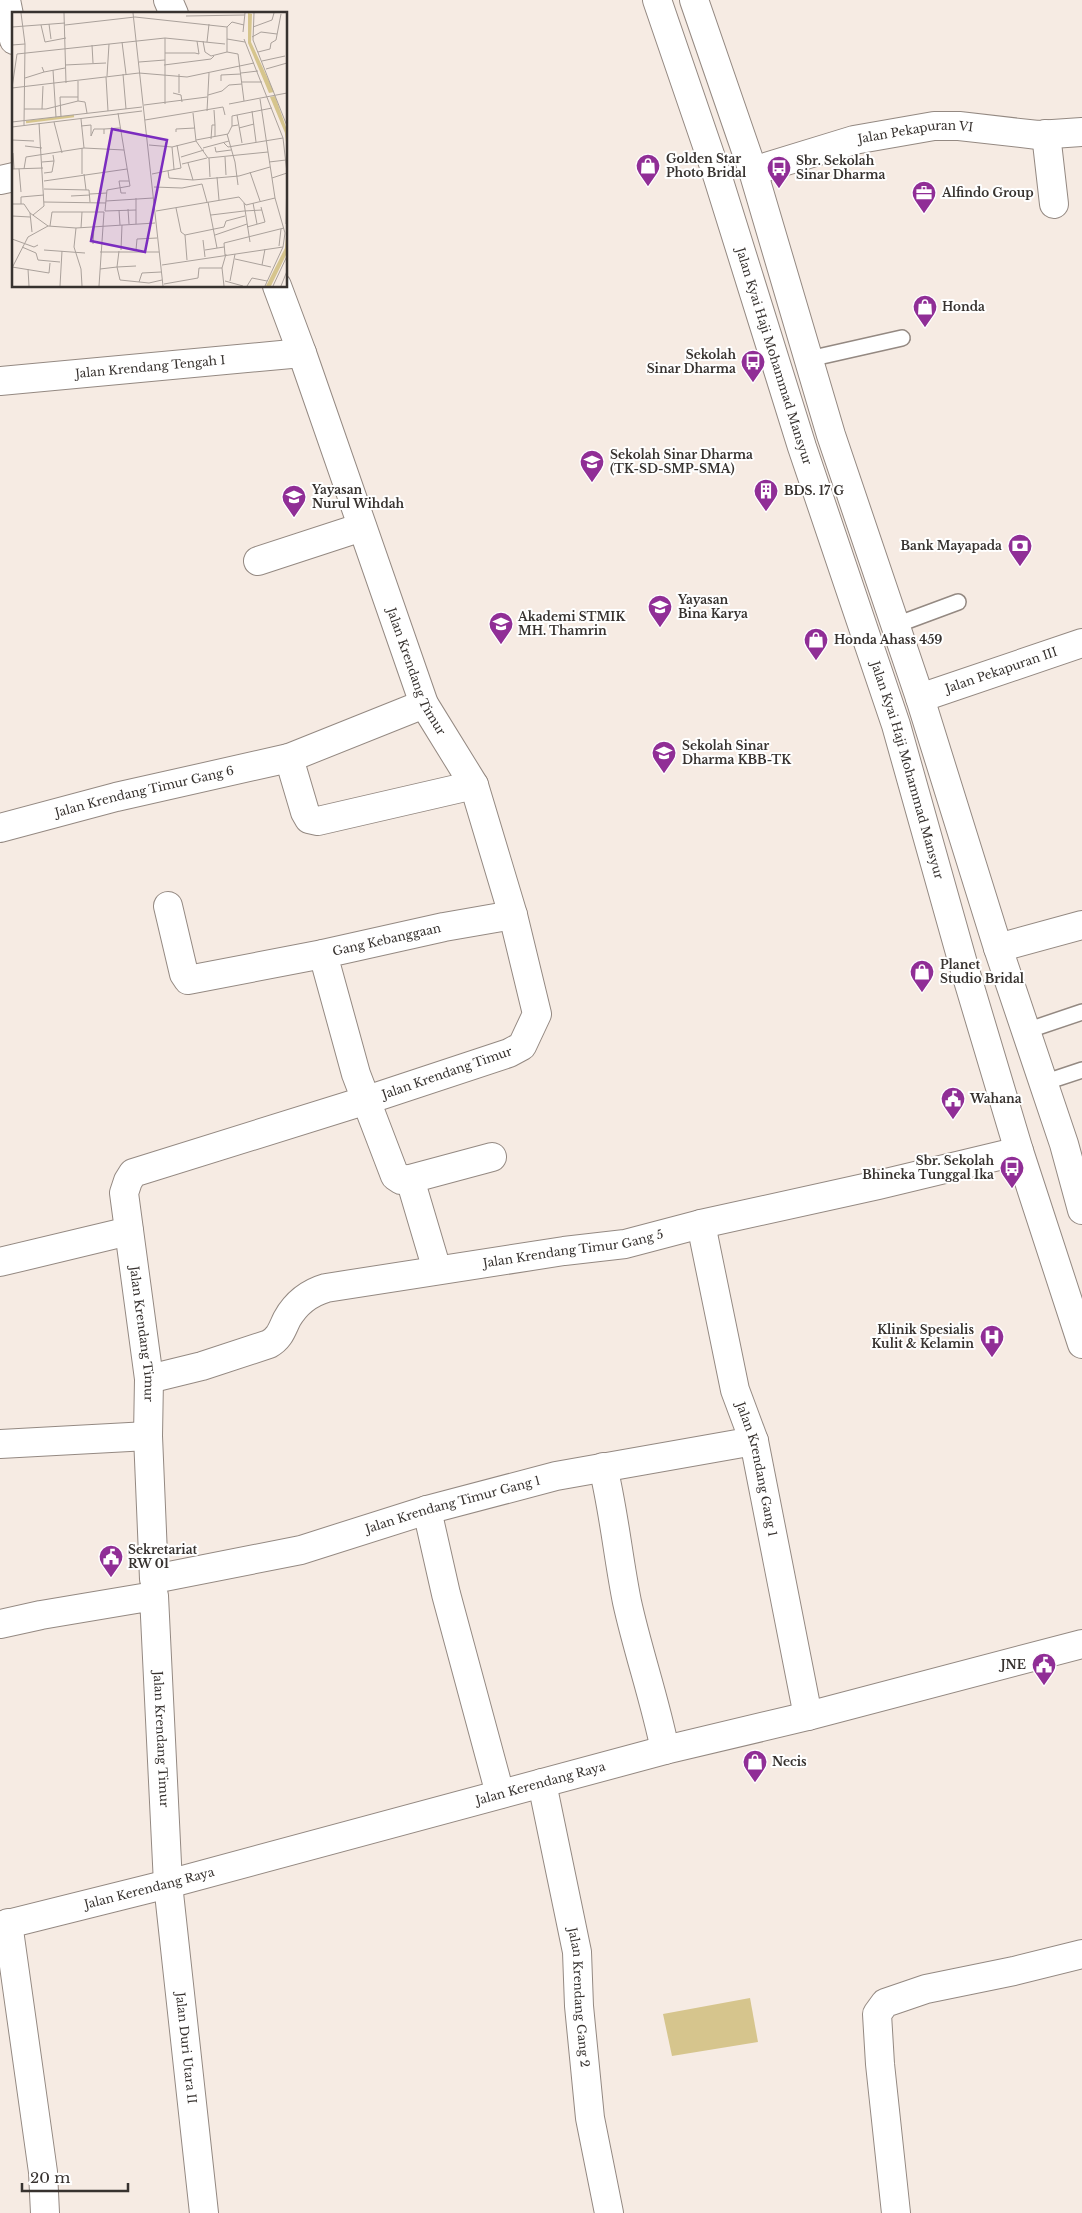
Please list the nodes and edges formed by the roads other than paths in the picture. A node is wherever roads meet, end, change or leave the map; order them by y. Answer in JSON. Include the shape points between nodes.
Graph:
{"nodes":[{"id":1,"x":6,"y":0,"type":"edge"},
{"id":2,"x":168,"y":0,"type":"edge"},
{"id":3,"x":657,"y":0,"type":"edge"},
{"id":4,"x":694,"y":0,"type":"edge"},
{"id":5,"x":173,"y":12,"type":"edge"},
{"id":6,"x":12,"y":30,"type":"edge"},
{"id":7,"x":1082,"y":132,"type":"edge"},
{"id":8,"x":1046,"y":134,"type":"junction"},
{"id":9,"x":753,"y":171,"type":"junction"},
{"id":10,"x":718,"y":178,"type":"junction"},
{"id":11,"x":1054,"y":204,"type":"dead end"},
{"id":12,"x":779,"y":258,"type":"junction"},
{"id":13,"x":746,"y":268,"type":"junction"},
{"id":14,"x":278,"y":288,"type":"edge"},
{"id":15,"x":902,"y":338,"type":"dead end"},
{"id":16,"x":302,"y":353,"type":"junction"},
{"id":17,"x":809,"y":359,"type":"junction"},
{"id":18,"x":0,"y":381,"type":"edge"},
{"id":19,"x":362,"y":527,"type":"junction"},
{"id":20,"x":258,"y":561,"type":"dead end"},
{"id":21,"x":958,"y":602,"type":"dead end"},
{"id":22,"x":896,"y":625,"type":"junction"},
{"id":23,"x":1082,"y":643,"type":"edge"},
{"id":24,"x":920,"y":698,"type":"junction"},
{"id":25,"x":424,"y":704,"type":"junction"},
{"id":26,"x":289,"y":758,"type":"junction"},
{"id":27,"x":474,"y":785,"type":"junction"},
{"id":28,"x":0,"y":828,"type":"edge"},
{"id":29,"x":168,"y":906,"type":"dead end"},
{"id":30,"x":513,"y":914,"type":"junction"},
{"id":31,"x":1082,"y":925,"type":"edge"},
{"id":32,"x":998,"y":948,"type":"junction"},
{"id":33,"x":323,"y":954,"type":"junction"},
{"id":34,"x":1082,"y":1012,"type":"edge"},
{"id":35,"x":1026,"y":1031,"type":"junction"},
{"id":36,"x":1082,"y":1070,"type":"edge"},
{"id":37,"x":1043,"y":1083,"type":"junction"},
{"id":38,"x":367,"y":1100,"type":"junction"},
{"id":39,"x":1018,"y":1151,"type":"junction"},
{"id":40,"x":492,"y":1157,"type":"dead end"},
{"id":41,"x":410,"y":1179,"type":"junction"},
{"id":42,"x":1079,"y":1199,"type":"edge"},
{"id":43,"x":1036,"y":1202,"type":"junction"},
{"id":44,"x":701,"y":1224,"type":"junction"},
{"id":45,"x":129,"y":1231,"type":"junction"},
{"id":46,"x":0,"y":1262,"type":"edge"},
{"id":47,"x":437,"y":1270,"type":"junction"},
{"id":48,"x":1082,"y":1344,"type":"edge"},
{"id":49,"x":149,"y":1379,"type":"junction"},
{"id":50,"x":148,"y":1436,"type":"junction"},
{"id":51,"x":754,"y":1441,"type":"junction"},
{"id":52,"x":0,"y":1444,"type":"edge"},
{"id":53,"x":603,"y":1467,"type":"junction"},
{"id":54,"x":427,"y":1510,"type":"junction"},
{"id":55,"x":154,"y":1587,"type":"junction"},
{"id":56,"x":0,"y":1624,"type":"edge"},
{"id":57,"x":1082,"y":1644,"type":"edge"},
{"id":58,"x":808,"y":1716,"type":"junction"},
{"id":59,"x":665,"y":1750,"type":"junction"},
{"id":60,"x":542,"y":1783,"type":"junction"},
{"id":61,"x":500,"y":1794,"type":"junction"},
{"id":62,"x":168,"y":1884,"type":"junction"},
{"id":63,"x":4,"y":1924,"type":"edge"},
{"id":64,"x":1082,"y":1954,"type":"edge"},
{"id":65,"x":45,"y":2213,"type":"edge"},
{"id":66,"x":204,"y":2213,"type":"edge"},
{"id":67,"x":609,"y":2213,"type":"edge"},
{"id":68,"x":896,"y":2213,"type":"edge"},
{"id":69,"x":903,"y":2213,"type":"edge"}],
"edges":[{"from":1,"to":6,"type":"street"},
{"from":2,"to":5,"type":"street"},
{"from":3,"to":10,"type":"street","name":"Jalan Kyai Haji Mohammad Mansyur"},
{"from":4,"to":9,"type":"street"},
{"from":7,"to":8,"type":"street","name":"Jalan Pekapuran VI"},
{"from":8,"to":9,"type":"street","name":"Jalan Pekapuran VI","via":[[934,126],[838,144]]},
{"from":8,"to":11,"type":"street"},
{"from":9,"to":10,"type":"street","name":"Jalan Pekapuran VI"},
{"from":9,"to":12,"type":"street"},
{"from":10,"to":13,"type":"street","name":"Jalan Kyai Haji Mohammad Mansyur"},
{"from":12,"to":13,"type":"street"},
{"from":12,"to":17,"type":"street"},
{"from":13,"to":39,"type":"street","name":"Jalan Kyai Haji Mohammad Mansyur","via":[[896,725]]},
{"from":14,"to":16,"type":"street","name":"Jalan Krendang Timur"},
{"from":15,"to":17,"type":"lane"},
{"from":16,"to":18,"type":"street","name":"Jalan Krendang Tengah I"},
{"from":16,"to":19,"type":"street","name":"Jalan Krendang Timur"},
{"from":17,"to":22,"type":"street","via":[[831,435]]},
{"from":19,"to":20,"type":"street"},
{"from":19,"to":25,"type":"street","name":"Jalan Krendang Timur"},
{"from":21,"to":22,"type":"lane"},
{"from":22,"to":24,"type":"street"},
{"from":23,"to":24,"type":"street","name":"Jalan Pekapuran III"},
{"from":24,"to":32,"type":"street"},
{"from":25,"to":26,"type":"street","name":"Jalan Krendang Timur Gang 6"},
{"from":25,"to":27,"type":"street","name":"Jalan Krendang Timur"},
{"from":26,"to":27,"type":"street","via":[[304,812],[310,819],[318,821]]},
{"from":26,"to":28,"type":"street","name":"Jalan Krendang Timur Gang 6","via":[[116,797]]},
{"from":27,"to":30,"type":"street","name":"Jalan Krendang Timur"},
{"from":29,"to":33,"type":"street","via":[[188,980]]},
{"from":30,"to":33,"type":"street","name":"Gang Kebanggaan"},
{"from":30,"to":38,"type":"street","name":"Jalan Krendang Timur","via":[[537,1014],[522,1046]]},
{"from":31,"to":32,"type":"street"},
{"from":32,"to":35,"type":"street"},
{"from":33,"to":38,"type":"street","name":"Gang Kebanggaan","via":[[356,1074]]},
{"from":34,"to":35,"type":"lane"},
{"from":35,"to":37,"type":"street"},
{"from":36,"to":37,"type":"lane"},
{"from":37,"to":42,"type":"street"},
{"from":38,"to":41,"type":"street","name":"Gang Kebanggaan","via":[[395,1176],[401,1180]]},
{"from":38,"to":45,"type":"street","name":"Jalan Krendang Timur","via":[[133,1173],[124,1194]]},
{"from":39,"to":43,"type":"street","name":"Jalan Kyai Haji Mohammad Mansyur"},
{"from":39,"to":44,"type":"street","name":"Jalan Krendang Timur Gang 5"},
{"from":40,"to":41,"type":"street"},
{"from":41,"to":47,"type":"street"},
{"from":42,"to":43,"type":"street"},
{"from":43,"to":48,"type":"street","name":"Jalan Kyai Haji Mohammad Mansyur"},
{"from":44,"to":47,"type":"street","name":"Jalan Krendang Timur Gang 5","via":[[625,1244]]},
{"from":44,"to":51,"type":"street","name":"Jalan Krendang Gang 1","via":[[735,1390]]},
{"from":45,"to":46,"type":"street"},
{"from":45,"to":49,"type":"street","name":"Jalan Krendang Timur"},
{"from":47,"to":49,"type":"street","name":"Jalan Krendang Timur Gang 5","via":[[314,1292],[298,1303],[276,1340],[270,1344]]},
{"from":49,"to":50,"type":"street","name":"Jalan Krendang Timur"},
{"from":50,"to":52,"type":"street"},
{"from":50,"to":55,"type":"street","name":"Jalan Krendang Timur"},
{"from":51,"to":53,"type":"street","name":"Jalan Krendang Timur Gang 1"},
{"from":51,"to":58,"type":"street","name":"Jalan Krendang Gang 1"},
{"from":53,"to":54,"type":"street","name":"Jalan Krendang Timur Gang 1"},
{"from":53,"to":59,"type":"street","via":[[611,1499],[620,1569]]},
{"from":54,"to":55,"type":"street","name":"Jalan Krendang Timur Gang 1","via":[[309,1548]]},
{"from":54,"to":61,"type":"street","via":[[446,1594]]},
{"from":55,"to":56,"type":"street","name":"Jalan Krendang Timur Gang 1"},
{"from":55,"to":62,"type":"street","name":"Jalan Krendang Timur"},
{"from":57,"to":58,"type":"street","name":"Jalan Kerendang Raya"},
{"from":58,"to":59,"type":"street","name":"Jalan Kerendang Raya"},
{"from":59,"to":60,"type":"street","name":"Jalan Kerendang Raya"},
{"from":60,"to":61,"type":"street","name":"Jalan Kerendang Raya"},
{"from":60,"to":67,"type":"street","name":"Jalan Krendang Gang 2","via":[[577,1952],[590,2118]]},
{"from":61,"to":62,"type":"street","name":"Jalan Kerendang Raya"},
{"from":62,"to":63,"type":"street","name":"Jalan Kerendang Raya"},
{"from":62,"to":66,"type":"street","name":"Jalan Duri Utara II"},
{"from":63,"to":65,"type":"street","via":[[43,2172]]},
{"from":64,"to":68,"type":"street","via":[[926,1989],[884,2003],[877,2014]]},
{"from":68,"to":69,"type":"street"}]}
